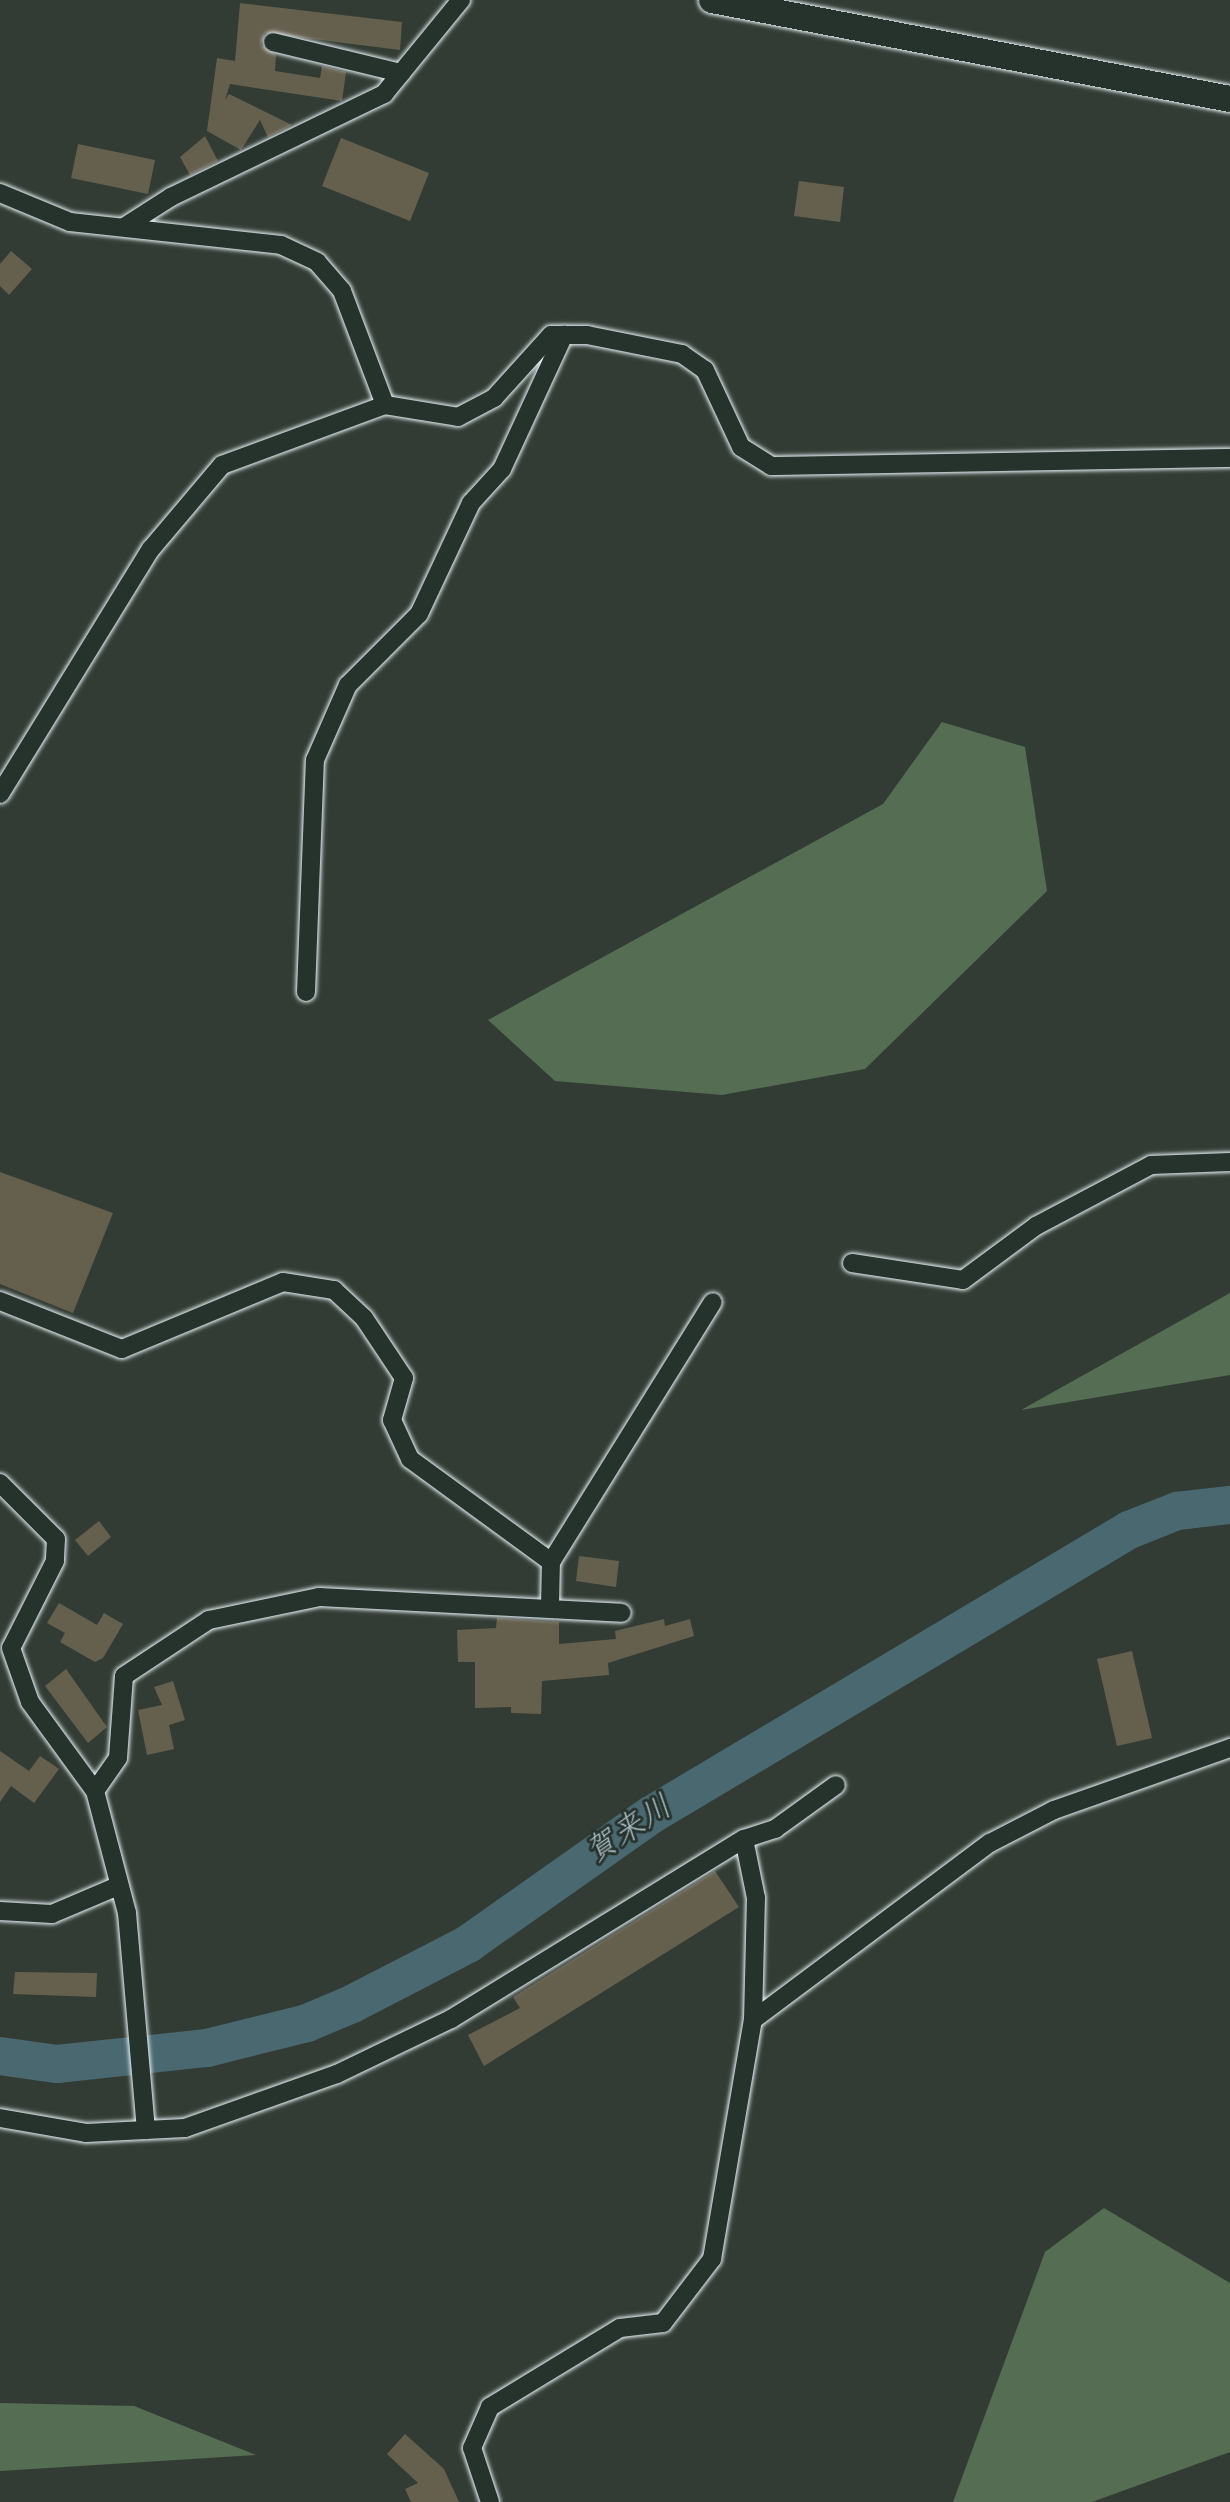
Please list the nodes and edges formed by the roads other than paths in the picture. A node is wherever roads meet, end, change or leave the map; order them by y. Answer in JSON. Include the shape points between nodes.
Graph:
{"nodes":[{"id":1,"x":461,"y":0,"type":"edge"},
{"id":2,"x":712,"y":0,"type":"edge"},
{"id":3,"x":273,"y":42,"type":"dead end"},
{"id":4,"x":401,"y":73,"type":"junction"},
{"id":5,"x":1230,"y":99,"type":"edge"},
{"id":6,"x":0,"y":193,"type":"edge"},
{"id":7,"x":124,"y":227,"type":"junction"},
{"id":8,"x":564,"y":335,"type":"junction"},
{"id":9,"x":385,"y":405,"type":"junction"},
{"id":10,"x":1230,"y":458,"type":"edge"},
{"id":11,"x":0,"y":794,"type":"edge"},
{"id":12,"x":306,"y":992,"type":"dead end"},
{"id":13,"x":1230,"y":1162,"type":"edge"},
{"id":14,"x":852,"y":1263,"type":"dead end"},
{"id":15,"x":0,"y":1301,"type":"edge"},
{"id":16,"x":713,"y":1302,"type":"dead end"},
{"id":17,"x":0,"y":1483,"type":"edge"},
{"id":18,"x":551,"y":1562,"type":"junction"},
{"id":19,"x":550,"y":1605,"type":"junction"},
{"id":20,"x":622,"y":1613,"type":"dead end"},
{"id":21,"x":1230,"y":1748,"type":"edge"},
{"id":22,"x":836,"y":1785,"type":"dead end"},
{"id":23,"x":95,"y":1791,"type":"junction"},
{"id":24,"x":744,"y":1839,"type":"junction"},
{"id":25,"x":118,"y":1886,"type":"junction"},
{"id":26,"x":0,"y":1911,"type":"edge"},
{"id":27,"x":753,"y":2020,"type":"junction"},
{"id":28,"x":0,"y":2118,"type":"edge"},
{"id":29,"x":146,"y":2130,"type":"junction"},
{"id":30,"x":490,"y":2502,"type":"edge"}],
"edges":[{"from":1,"to":4,"type":"street"},
{"from":2,"to":5,"type":"main road"},
{"from":3,"to":4,"type":"street"},
{"from":4,"to":7,"type":"street","via":[[384,94],[171,197]]},
{"from":6,"to":7,"type":"street","via":[[70,222]]},
{"from":7,"to":9,"type":"street","via":[[281,245],[317,262],[342,291]]},
{"from":8,"to":9,"type":"street","via":[[534,346],[494,398],[458,417]]},
{"from":8,"to":10,"type":"street","via":[[682,354],[705,370],[741,447],[771,466]]},
{"from":8,"to":12,"type":"street","via":[[502,469],[471,503],[419,614],[375,650],[348,685],[315,760]]},
{"from":9,"to":11,"type":"street","via":[[222,465],[151,549]]},
{"from":13,"to":14,"type":"street","via":[[1151,1165],[1036,1226],[963,1280]]},
{"from":15,"to":18,"type":"street","via":[[122,1349],[283,1282],[334,1290],[364,1318],[404,1378],[392,1420],[410,1459]]},
{"from":16,"to":18,"type":"street"},
{"from":17,"to":23,"type":"street","via":[[56,1539],[55,1561],[11,1648],[16,1674]]},
{"from":18,"to":19,"type":"street"},
{"from":19,"to":20,"type":"street"},
{"from":19,"to":23,"type":"street","via":[[319,1597],[209,1620],[124,1676],[118,1758]]},
{"from":21,"to":27,"type":"street","via":[[1054,1810],[990,1843],[929,1882]]},
{"from":22,"to":24,"type":"street","via":[[775,1829]]},
{"from":23,"to":25,"type":"street"},
{"from":24,"to":27,"type":"street","via":[[756,1886]]},
{"from":24,"to":29,"type":"street","via":[[451,2019],[337,2074],[185,2128]]},
{"from":25,"to":26,"type":"street","via":[[52,1914]]},
{"from":25,"to":29,"type":"street","via":[[138,2019]]},
{"from":27,"to":30,"type":"street","via":[[712,2259],[698,2285],[663,2323],[620,2328],[490,2407],[472,2448]]},
{"from":28,"to":29,"type":"street","via":[[86,2133]]}]}
